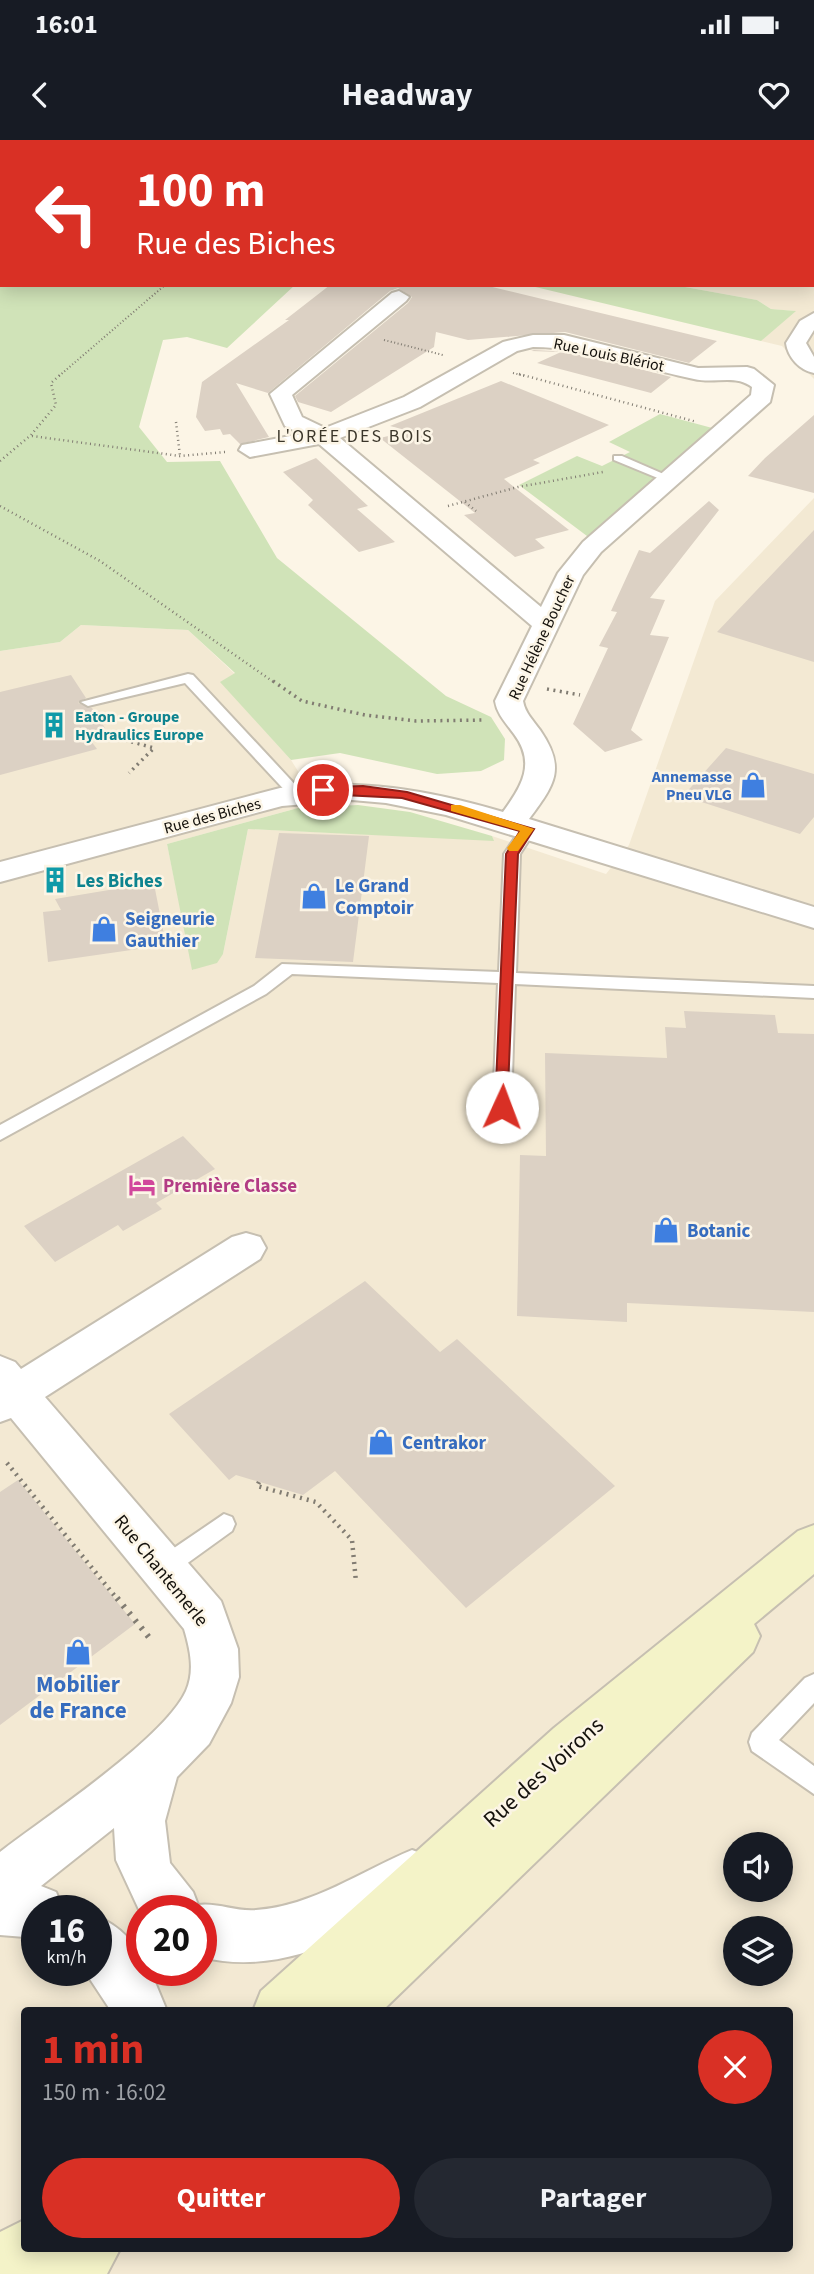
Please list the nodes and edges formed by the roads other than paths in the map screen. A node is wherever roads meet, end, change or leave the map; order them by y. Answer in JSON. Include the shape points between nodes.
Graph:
{"nodes":[{"id":1,"x":399,"y":297,"type":"dead end"},
{"id":2,"x":814,"y":319,"type":"edge"},
{"id":3,"x":769,"y":362,"type":"joint"},
{"id":4,"x":814,"y":367,"type":"edge"},
{"id":5,"x":324,"y":436,"type":"junction"},
{"id":6,"x":250,"y":450,"type":"road end"},
{"id":7,"x":618,"y":458,"type":"dead end"},
{"id":8,"x":669,"y":478,"type":"junction"},
{"id":9,"x":545,"y":624,"type":"junction"},
{"id":10,"x":89,"y":702,"type":"dead end"},
{"id":11,"x":296,"y":794,"type":"junction"},
{"id":12,"x":519,"y":827,"type":"junction"},
{"id":13,"x":0,"y":872,"type":"edge"},
{"id":14,"x":808,"y":907,"type":"edge"},
{"id":15,"x":507,"y":978,"type":"junction"},
{"id":16,"x":814,"y":992,"type":"edge"},
{"id":17,"x":502,"y":1107,"type":"dead end"},
{"id":18,"x":0,"y":1133,"type":"edge"},
{"id":19,"x":246,"y":1248,"type":"dead end"},
{"id":20,"x":5,"y":1390,"type":"edge"},
{"id":21,"x":224,"y":1524,"type":"dead end"},
{"id":22,"x":814,"y":1546,"type":"edge"},
{"id":23,"x":814,"y":1554,"type":"edge"},
{"id":24,"x":163,"y":1569,"type":"junction"},
{"id":25,"x":814,"y":1686,"type":"edge"},
{"id":26,"x":158,"y":1762,"type":"junction"},
{"id":27,"x":814,"y":1781,"type":"edge"},
{"id":28,"x":446,"y":1860,"type":"junction"},
{"id":29,"x":0,"y":1885,"type":"edge"},
{"id":30,"x":160,"y":1895,"type":"edge"},
{"id":31,"x":0,"y":1908,"type":"edge"},
{"id":32,"x":21,"y":1910,"type":"edge"},
{"id":33,"x":217,"y":1936,"type":"edge"},
{"id":34,"x":112,"y":1963,"type":"edge"},
{"id":35,"x":137,"y":2007,"type":"edge"},
{"id":36,"x":285,"y":2007,"type":"edge"},
{"id":37,"x":346,"y":2007,"type":"edge"},
{"id":38,"x":23,"y":2252,"type":"edge"},
{"id":39,"x":87,"y":2252,"type":"edge"},
{"id":40,"x":0,"y":2274,"type":"edge"},
{"id":41,"x":63,"y":2274,"type":"edge"}],
"edges":[{"from":1,"to":5,"type":"street","via":[[281,394],[295,423]]},
{"from":2,"to":4,"type":"street","via":[[798,334],[795,345]]},
{"from":3,"to":5,"type":"street","name":"Rue Louis Blériot","via":[[698,374],[551,340],[515,345],[412,402]]},
{"from":3,"to":8,"type":"street","name":"Rue Hélène Boucher","via":[[765,392]]},
{"from":5,"to":6,"type":"street","name":"Rue Louis Blériot"},
{"from":5,"to":9,"type":"street"},
{"from":7,"to":8,"type":"lane"},
{"from":8,"to":9,"type":"street","name":"Rue Hélène Boucher","via":[[582,556]]},
{"from":9,"to":12,"type":"street","name":"Rue Hélène Boucher","via":[[510,696],[509,705],[538,747],[544,766]]},
{"from":10,"to":11,"type":"lane","via":[[188,678]]},
{"from":11,"to":12,"type":"street","name":"Rue des Biches","via":[[337,790],[390,793]]},
{"from":11,"to":13,"type":"street","name":"Rue des Biches"},
{"from":12,"to":14,"type":"street"},
{"from":12,"to":15,"type":"lane","via":[[512,854]]},
{"from":15,"to":16,"type":"lane"},
{"from":15,"to":17,"type":"lane"},
{"from":15,"to":18,"type":"lane","via":[[288,968],[260,990]]},
{"from":19,"to":20,"type":"street","name":"Rue Chantemerle"},
{"from":20,"to":24,"type":"street","name":"Rue Chantemerle"},
{"from":21,"to":24,"type":"lane"},
{"from":22,"to":28,"type":"street","name":"Rue des Voirons","via":[[606,1716]]},
{"from":23,"to":37,"type":"street","name":"Rue des Voirons","via":[[699,1674]]},
{"from":24,"to":26,"type":"street","name":"Rue Chantemerle","via":[[204,1617],[215,1645],[216,1664],[202,1713],[178,1745]]},
{"from":25,"to":27,"type":"lane","via":[[761,1742]]},
{"from":26,"to":29,"type":"street","name":"Rue Chantemerle"},
{"from":26,"to":30,"type":"street","name":"Rue Chantemerle","via":[[143,1797],[138,1836],[147,1874]]},
{"from":28,"to":33,"type":"street","via":[[302,1927],[246,1939]]},
{"from":28,"to":36,"type":"street","name":"Rue des Voirons"},
{"from":31,"to":32,"type":"street"},
{"from":34,"to":35,"type":"street","via":[[127,1982]]},
{"from":38,"to":40,"type":"street"},
{"from":39,"to":41,"type":"street"}]}
